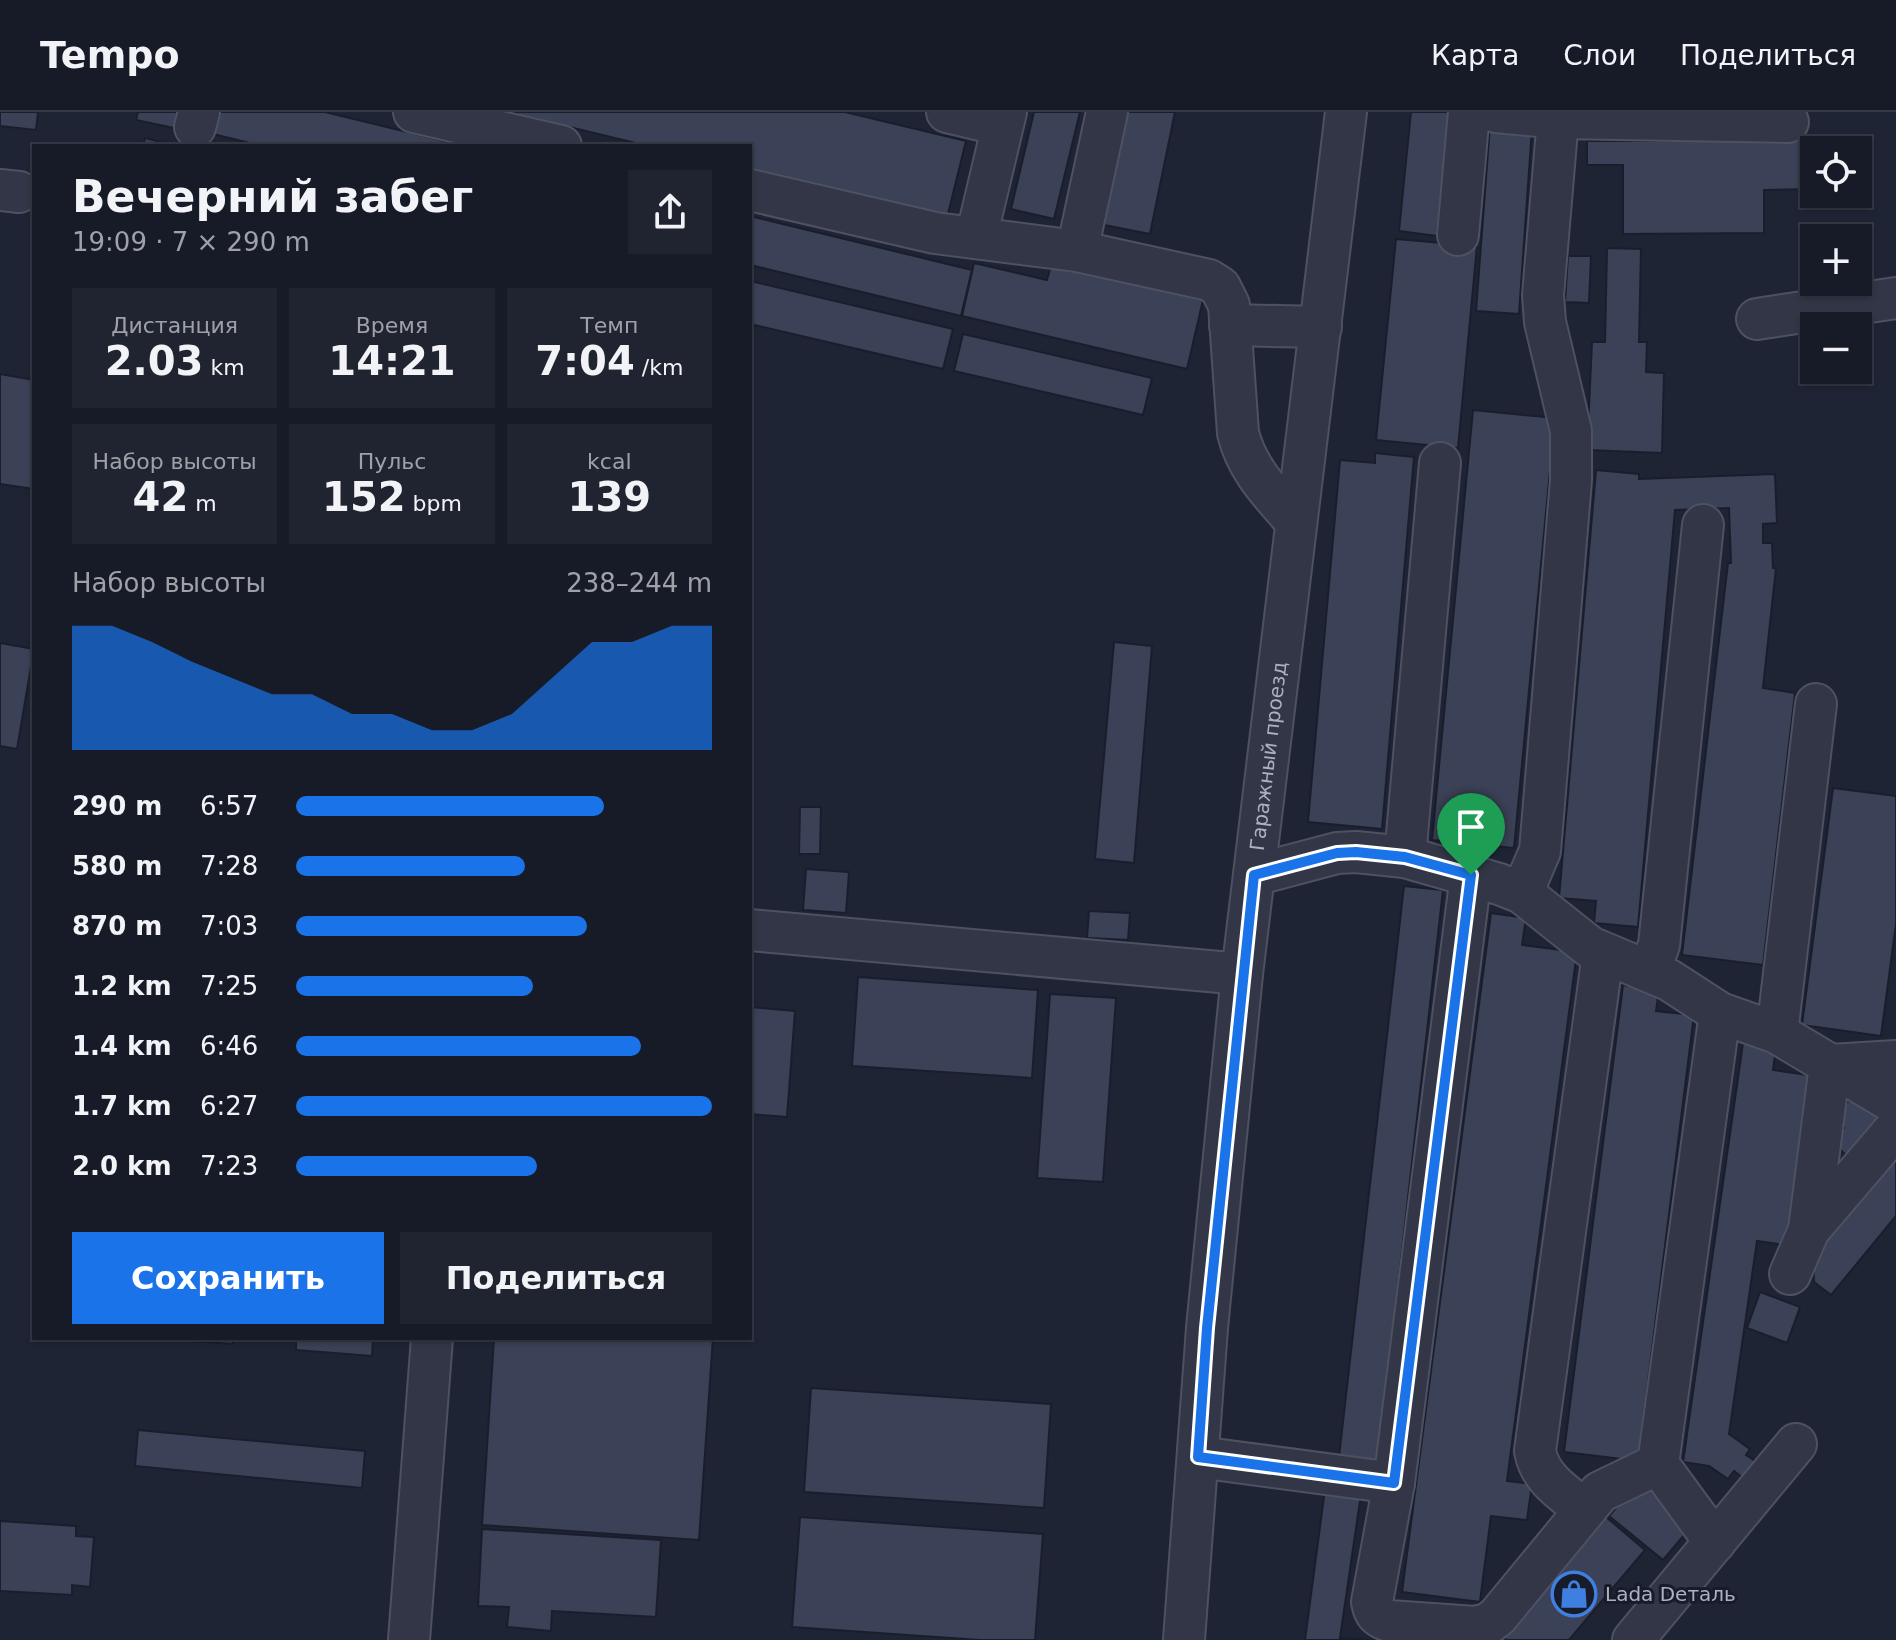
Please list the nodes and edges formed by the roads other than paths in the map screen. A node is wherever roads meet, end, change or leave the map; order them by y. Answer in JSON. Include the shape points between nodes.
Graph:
{"nodes":[{"id":1,"x":414,"y":112,"type":"edge"},
{"id":2,"x":947,"y":112,"type":"edge"},
{"id":3,"x":1107,"y":112,"type":"edge"},
{"id":4,"x":1346,"y":112,"type":"edge"},
{"id":5,"x":1469,"y":112,"type":"edge"},
{"id":6,"x":1496,"y":112,"type":"edge"},
{"id":7,"x":1576,"y":116,"type":"edge"},
{"id":8,"x":1699,"y":116,"type":"edge"},
{"id":9,"x":1004,"y":119,"type":"edge"},
{"id":10,"x":1788,"y":122,"type":"dead end"},
{"id":11,"x":552,"y":144,"type":"edge"},
{"id":12,"x":752,"y":190,"type":"edge"},
{"id":13,"x":1458,"y":235,"type":"dead end"},
{"id":14,"x":976,"y":238,"type":"junction"},
{"id":15,"x":1077,"y":251,"type":"junction"},
{"id":16,"x":1896,"y":298,"type":"edge"},
{"id":17,"x":1757,"y":319,"type":"dead end"},
{"id":18,"x":1230,"y":325,"type":"junction"},
{"id":19,"x":1321,"y":327,"type":"junction"},
{"id":20,"x":1440,"y":463,"type":"dead end"},
{"id":21,"x":1296,"y":522,"type":"junction"},
{"id":22,"x":1703,"y":525,"type":"dead end"},
{"id":23,"x":1816,"y":704,"type":"dead end"},
{"id":24,"x":1405,"y":857,"type":"junction"},
{"id":25,"x":1254,"y":875,"type":"junction"},
{"id":26,"x":1471,"y":875,"type":"junction"},
{"id":27,"x":1522,"y":893,"type":"junction"},
{"id":28,"x":752,"y":930,"type":"edge"},
{"id":29,"x":1603,"y":954,"type":"junction"},
{"id":30,"x":1649,"y":971,"type":"junction"},
{"id":31,"x":1242,"y":974,"type":"junction"},
{"id":32,"x":1720,"y":1013,"type":"junction"},
{"id":33,"x":1777,"y":1033,"type":"junction"},
{"id":34,"x":1896,"y":1061,"type":"edge"},
{"id":35,"x":1830,"y":1065,"type":"junction"},
{"id":36,"x":1896,"y":1104,"type":"edge"},
{"id":37,"x":1896,"y":1128,"type":"edge"},
{"id":38,"x":1809,"y":1230,"type":"junction"},
{"id":39,"x":1790,"y":1274,"type":"dead end"},
{"id":40,"x":432,"y":1340,"type":"edge"},
{"id":41,"x":1796,"y":1444,"type":"dead end"},
{"id":42,"x":1198,"y":1457,"type":"junction"},
{"id":43,"x":1658,"y":1464,"type":"junction"},
{"id":44,"x":1394,"y":1483,"type":"junction"},
{"id":45,"x":1585,"y":1510,"type":"junction"},
{"id":46,"x":1715,"y":1542,"type":"junction"},
{"id":47,"x":409,"y":1640,"type":"edge"},
{"id":48,"x":1184,"y":1640,"type":"edge"},
{"id":49,"x":1633,"y":1640,"type":"edge"}],
"edges":[{"from":1,"to":11,"type":"street"},
{"from":2,"to":9,"type":"street"},
{"from":3,"to":15,"type":"street"},
{"from":4,"to":19,"type":"street","name":"Гаражный проезд"},
{"from":5,"to":13,"type":"street"},
{"from":6,"to":7,"type":"street"},
{"from":7,"to":8,"type":"street"},
{"from":7,"to":27,"type":"street","via":[[1543,295],[1571,431],[1571,480],[1540,851]]},
{"from":8,"to":10,"type":"street"},
{"from":9,"to":14,"type":"street"},
{"from":12,"to":14,"type":"street"},
{"from":14,"to":15,"type":"street"},
{"from":15,"to":18,"type":"street","via":[[1209,280],[1226,295]]},
{"from":16,"to":17,"type":"street"},
{"from":18,"to":19,"type":"street"},
{"from":18,"to":21,"type":"street","via":[[1243,453]]},
{"from":19,"to":21,"type":"street","name":"Гаражный проезд"},
{"from":20,"to":24,"type":"street"},
{"from":21,"to":25,"type":"street","name":"Гаражный проезд"},
{"from":22,"to":30,"type":"street","via":[[1659,945]]},
{"from":23,"to":33,"type":"street"},
{"from":24,"to":25,"type":"street","via":[[1337,853]]},
{"from":24,"to":26,"type":"street"},
{"from":25,"to":31,"type":"street","name":"Гаражный проезд"},
{"from":26,"to":27,"type":"street"},
{"from":26,"to":44,"type":"street"},
{"from":27,"to":29,"type":"street"},
{"from":28,"to":31,"type":"street"},
{"from":29,"to":30,"type":"street"},
{"from":29,"to":45,"type":"street","via":[[1535,1451],[1538,1467],[1548,1479]]},
{"from":30,"to":32,"type":"street"},
{"from":31,"to":42,"type":"street","name":"Гаражный проезд"},
{"from":32,"to":33,"type":"street"},
{"from":32,"to":43,"type":"street"},
{"from":33,"to":35,"type":"street"},
{"from":34,"to":35,"type":"street"},
{"from":35,"to":36,"type":"street"},
{"from":35,"to":38,"type":"street"},
{"from":37,"to":38,"type":"street"},
{"from":38,"to":39,"type":"street"},
{"from":40,"to":47,"type":"street"},
{"from":41,"to":46,"type":"street"},
{"from":42,"to":44,"type":"street"},
{"from":42,"to":48,"type":"street","name":"Гаражный проезд"},
{"from":43,"to":45,"type":"street","via":[[1600,1492]]},
{"from":43,"to":46,"type":"street"},
{"from":44,"to":45,"type":"street","via":[[1372,1602],[1379,1618],[1389,1621],[1488,1624]]},
{"from":46,"to":49,"type":"street"}]}
